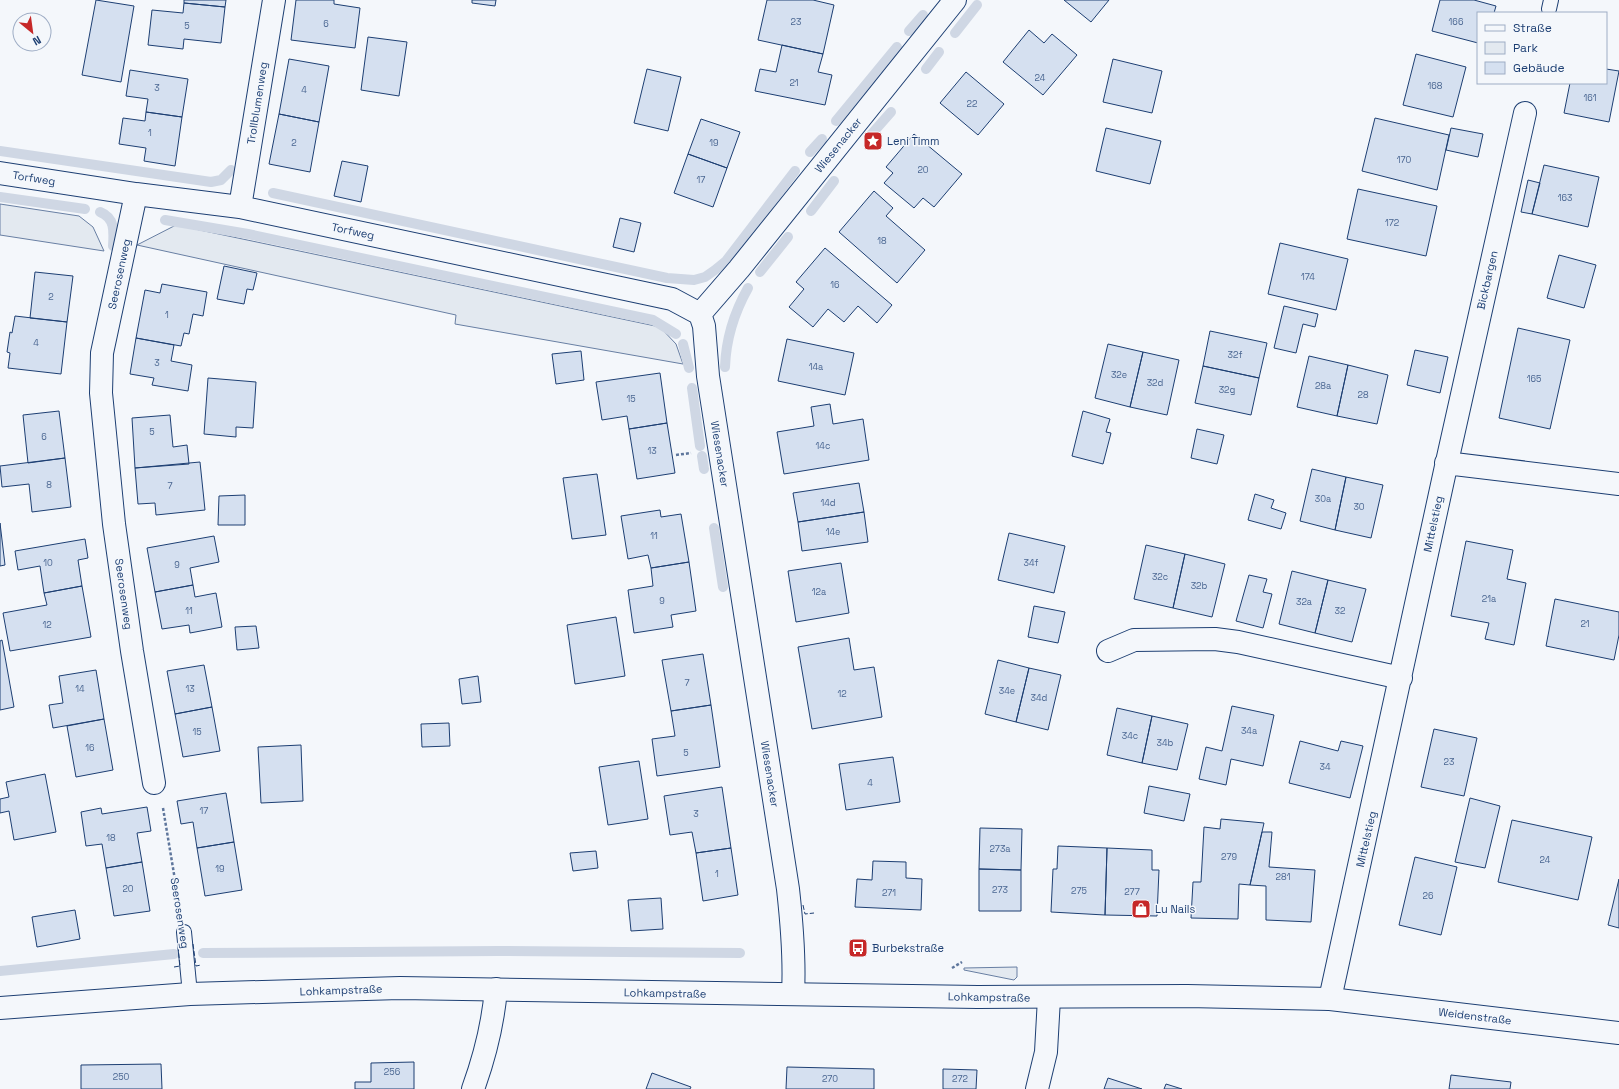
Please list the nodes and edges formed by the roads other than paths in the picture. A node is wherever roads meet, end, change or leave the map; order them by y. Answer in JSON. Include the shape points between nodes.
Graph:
{"nodes":[{"id":1,"x":274,"y":0,"type":"edge"},
{"id":2,"x":955,"y":0,"type":"edge"},
{"id":3,"x":1525,"y":113,"type":"dead end"},
{"id":4,"x":0,"y":173,"type":"edge"},
{"id":5,"x":136,"y":194,"type":"junction"},
{"id":6,"x":240,"y":207,"type":"junction"},
{"id":7,"x":700,"y":314,"type":"junction"},
{"id":8,"x":1448,"y":456,"type":"junction"},
{"id":9,"x":1619,"y":484,"type":"edge"},
{"id":10,"x":1108,"y":652,"type":"dead end"},
{"id":11,"x":1401,"y":678,"type":"junction"},
{"id":12,"x":154,"y":783,"type":"road end"},
{"id":13,"x":184,"y":932,"type":"road end"},
{"id":14,"x":496,"y":989,"type":"junction"},
{"id":15,"x":190,"y":994,"type":"junction"},
{"id":16,"x":793,"y":994,"type":"junction"},
{"id":17,"x":1049,"y":998,"type":"junction"},
{"id":18,"x":1330,"y":999,"type":"junction"},
{"id":19,"x":0,"y":1008,"type":"edge"},
{"id":20,"x":1619,"y":1032,"type":"edge"},
{"id":21,"x":474,"y":1089,"type":"edge"},
{"id":22,"x":1037,"y":1089,"type":"edge"}],
"edges":[{"from":1,"to":6,"type":"street","name":"Trollblumenweg"},
{"from":2,"to":7,"type":"street","name":"Wiesenacker","via":[[744,263]]},
{"from":3,"to":8,"type":"street","name":"Bickbargen"},
{"from":4,"to":5,"type":"street","name":"Torfweg"},
{"from":5,"to":6,"type":"street","name":"Torfweg"},
{"from":5,"to":12,"type":"street","name":"Seerosenweg","via":[[102,353],[101,393],[114,524]]},
{"from":6,"to":7,"type":"street","name":"Torfweg","via":[[672,299]]},
{"from":7,"to":16,"type":"street","name":"Wiesenacker","via":[[704,326],[708,376],[788,889],[795,964]]},
{"from":8,"to":9,"type":"street"},
{"from":8,"to":11,"type":"street","name":"Mittelstieg"},
{"from":10,"to":11,"type":"street","via":[[1134,640],[1216,639]]},
{"from":11,"to":18,"type":"street","name":"Mittelstieg"},
{"from":13,"to":15,"type":"lane","name":"Seerosenweg"},
{"from":14,"to":15,"type":"street","name":"Lohkampstraße","via":[[400,988]]},
{"from":14,"to":16,"type":"street","name":"Lohkampstraße"},
{"from":14,"to":21,"type":"street","via":[[494,1018]]},
{"from":15,"to":19,"type":"street","name":"Lohkampstraße"},
{"from":16,"to":17,"type":"street","name":"Lohkampstraße"},
{"from":17,"to":18,"type":"street","name":"Lohkampstraße","via":[[1187,996]]},
{"from":17,"to":22,"type":"street","via":[[1046,1052]]},
{"from":18,"to":20,"type":"street","name":"Weidenstraße"}]}
